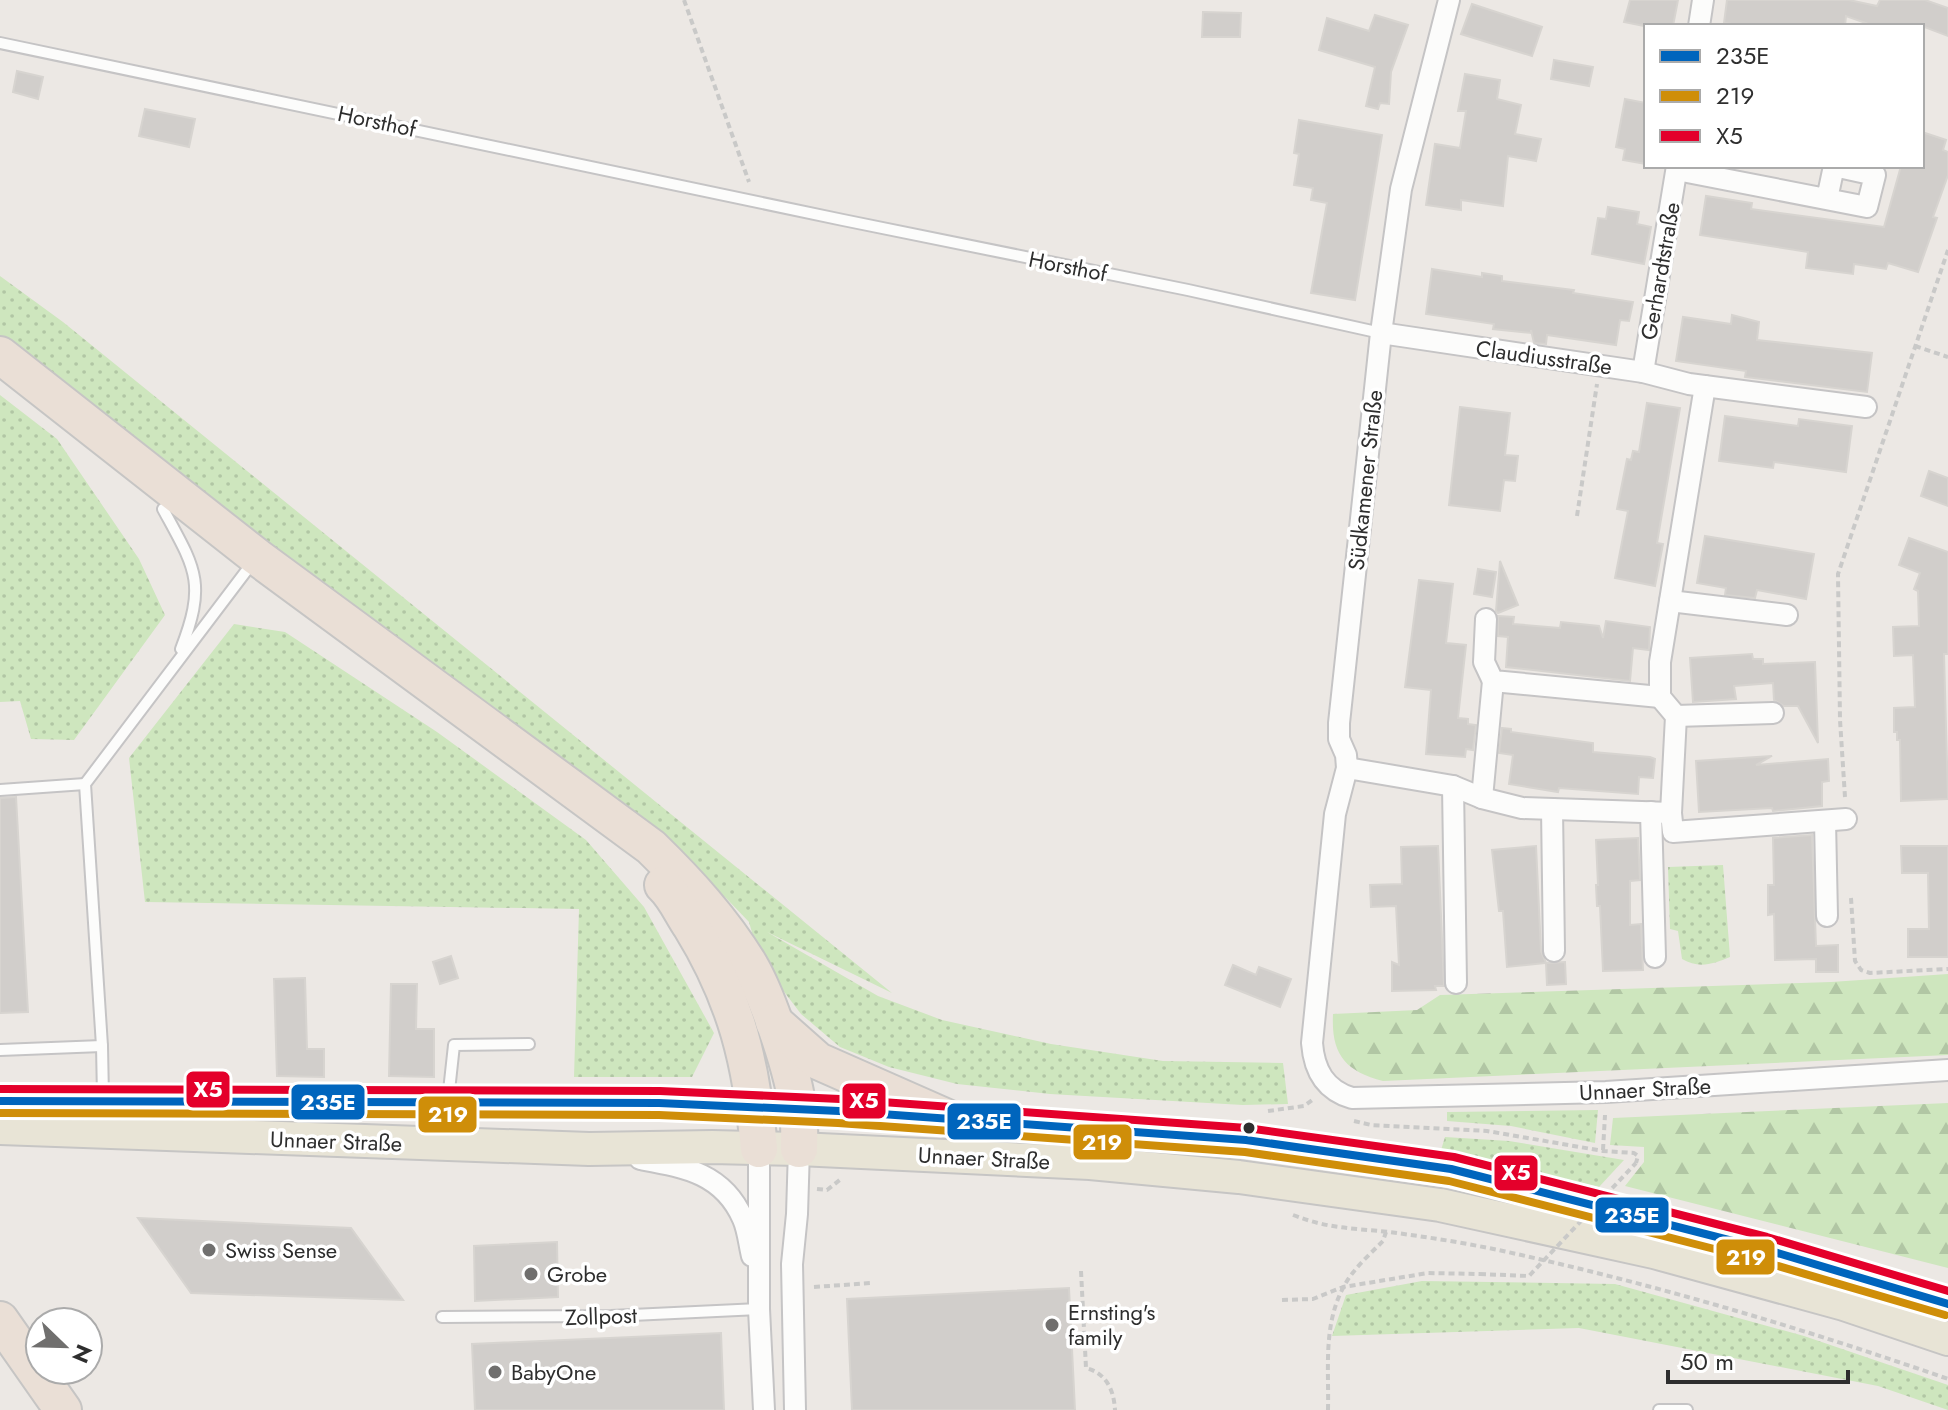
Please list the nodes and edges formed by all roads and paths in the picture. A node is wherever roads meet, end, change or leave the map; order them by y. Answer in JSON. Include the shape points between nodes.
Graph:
{"nodes":[{"id":1,"x":684,"y":0,"type":"edge"},
{"id":2,"x":1449,"y":0,"type":"edge"},
{"id":3,"x":1703,"y":0,"type":"edge"},
{"id":4,"x":1699,"y":24,"type":"edge"},
{"id":5,"x":0,"y":43,"type":"edge"},
{"id":6,"x":1677,"y":168,"type":"edge"},
{"id":7,"x":1827,"y":199,"type":"dead end"},
{"id":8,"x":754,"y":200,"type":"junction"},
{"id":9,"x":1948,"y":250,"type":"edge"},
{"id":10,"x":1381,"y":333,"type":"junction"},
{"id":11,"x":1915,"y":346,"type":"junction"},
{"id":12,"x":0,"y":355,"type":"edge"},
{"id":13,"x":1948,"y":357,"type":"edge"},
{"id":14,"x":1600,"y":366,"type":"junction"},
{"id":15,"x":1643,"y":372,"type":"junction"},
{"id":16,"x":0,"y":375,"type":"edge"},
{"id":17,"x":1705,"y":386,"type":"junction"},
{"id":18,"x":1866,"y":407,"type":"dead end"},
{"id":19,"x":163,"y":509,"type":"junction"},
{"id":20,"x":1577,"y":516,"type":"dead end"},
{"id":21,"x":250,"y":566,"type":"junction"},
{"id":22,"x":1670,"y":601,"type":"junction"},
{"id":23,"x":1787,"y":615,"type":"dead end"},
{"id":24,"x":1486,"y":619,"type":"dead end"},
{"id":25,"x":176,"y":661,"type":"junction"},
{"id":26,"x":1493,"y":681,"type":"junction"},
{"id":27,"x":1660,"y":697,"type":"junction"},
{"id":28,"x":1773,"y":713,"type":"dead end"},
{"id":29,"x":1676,"y":716,"type":"junction"},
{"id":30,"x":1347,"y":768,"type":"junction"},
{"id":31,"x":85,"y":784,"type":"junction"},
{"id":32,"x":1453,"y":786,"type":"junction"},
{"id":33,"x":0,"y":790,"type":"edge"},
{"id":34,"x":1482,"y":798,"type":"junction"},
{"id":35,"x":1552,"y":809,"type":"junction"},
{"id":36,"x":1661,"y":812,"type":"junction"},
{"id":37,"x":1846,"y":819,"type":"joint"},
{"id":38,"x":1825,"y":821,"type":"junction"},
{"id":39,"x":1851,"y":898,"type":"dead end"},
{"id":40,"x":1827,"y":916,"type":"dead end"},
{"id":41,"x":1554,"y":951,"type":"dead end"},
{"id":42,"x":1655,"y":957,"type":"dead end"},
{"id":43,"x":1948,"y":969,"type":"edge"},
{"id":44,"x":1456,"y":983,"type":"dead end"},
{"id":45,"x":774,"y":1022,"type":"junction"},
{"id":46,"x":529,"y":1044,"type":"dead end"},
{"id":47,"x":102,"y":1046,"type":"junction"},
{"id":48,"x":0,"y":1050,"type":"edge"},
{"id":49,"x":1948,"y":1070,"type":"edge"},
{"id":50,"x":1336,"y":1091,"type":"junction"},
{"id":51,"x":1606,"y":1092,"type":"junction"},
{"id":52,"x":0,"y":1101,"type":"edge"},
{"id":53,"x":103,"y":1102,"type":"junction"},
{"id":54,"x":447,"y":1103,"type":"junction"},
{"id":55,"x":754,"y":1106,"type":"junction"},
{"id":56,"x":798,"y":1110,"type":"junction"},
{"id":57,"x":1268,"y":1111,"type":"dead end"},
{"id":58,"x":954,"y":1121,"type":"junction"},
{"id":59,"x":0,"y":1128,"type":"edge"},
{"id":60,"x":589,"y":1149,"type":"junction"},
{"id":61,"x":759,"y":1149,"type":"junction"},
{"id":62,"x":799,"y":1149,"type":"junction"},
{"id":63,"x":1603,"y":1151,"type":"junction"},
{"id":64,"x":1081,"y":1271,"type":"dead end"},
{"id":65,"x":759,"y":1276,"type":"junction"},
{"id":66,"x":871,"y":1283,"type":"dead end"},
{"id":67,"x":1343,"y":1287,"type":"junction"},
{"id":68,"x":793,"y":1288,"type":"junction"},
{"id":69,"x":1282,"y":1300,"type":"dead end"},
{"id":70,"x":1948,"y":1304,"type":"edge"},
{"id":71,"x":759,"y":1309,"type":"junction"},
{"id":72,"x":442,"y":1317,"type":"dead end"},
{"id":73,"x":0,"y":1320,"type":"edge"},
{"id":74,"x":1948,"y":1339,"type":"edge"},
{"id":75,"x":1948,"y":1379,"type":"edge"},
{"id":76,"x":63,"y":1410,"type":"edge"},
{"id":77,"x":764,"y":1410,"type":"edge"},
{"id":78,"x":795,"y":1410,"type":"edge"},
{"id":79,"x":1115,"y":1410,"type":"edge"},
{"id":80,"x":1328,"y":1410,"type":"edge"},
{"id":81,"x":1659,"y":1410,"type":"edge"},
{"id":82,"x":1687,"y":1410,"type":"edge"}],
"edges":[{"from":1,"to":8,"type":"path"},
{"from":2,"to":10,"type":"street","name":"Südkamener Straße","via":[[1401,189]]},
{"from":3,"to":4,"type":"street"},
{"from":5,"to":8,"type":"lane","name":"Horsthof"},
{"from":6,"to":7,"type":"street","name":"Gerhardtstraße"},
{"from":6,"to":15,"type":"street","name":"Gerhardtstraße"},
{"from":8,"to":10,"type":"lane","name":"Horsthof"},
{"from":9,"to":11,"type":"path"},
{"from":10,"to":14,"type":"street","name":"Claudiusstraße"},
{"from":10,"to":30,"type":"street","name":"Südkamener Straße","via":[[1339,723]]},
{"from":11,"to":13,"type":"path"},
{"from":11,"to":37,"type":"path","via":[[1838,574]]},
{"from":12,"to":21,"type":"highway"},
{"from":14,"to":15,"type":"street","name":"Claudiusstraße"},
{"from":14,"to":20,"type":"path"},
{"from":15,"to":17,"type":"street","name":"Claudiusstraße"},
{"from":16,"to":19,"type":"highway"},
{"from":17,"to":18,"type":"street","name":"Claudiusstraße"},
{"from":17,"to":22,"type":"street"},
{"from":19,"to":21,"type":"highway"},
{"from":19,"to":25,"type":"lane","via":[[194,572],[196,600]]},
{"from":21,"to":25,"type":"lane"},
{"from":21,"to":45,"type":"highway","via":[[651,847],[719,921],[751,968]]},
{"from":21,"to":55,"type":"highway","via":[[478,747],[632,854],[669,890],[708,954],[738,1022]]},
{"from":22,"to":23,"type":"street"},
{"from":22,"to":27,"type":"street"},
{"from":24,"to":26,"type":"street","via":[[1484,662]]},
{"from":25,"to":31,"type":"lane"},
{"from":26,"to":27,"type":"street"},
{"from":26,"to":34,"type":"street"},
{"from":27,"to":29,"type":"street"},
{"from":28,"to":29,"type":"street"},
{"from":29,"to":36,"type":"street"},
{"from":30,"to":32,"type":"street"},
{"from":30,"to":50,"type":"street","name":"Südkamener Straße","via":[[1335,814],[1312,1043],[1313,1060]]},
{"from":31,"to":33,"type":"lane"},
{"from":31,"to":47,"type":"lane"},
{"from":32,"to":34,"type":"street"},
{"from":32,"to":44,"type":"street"},
{"from":34,"to":35,"type":"street"},
{"from":35,"to":36,"type":"street"},
{"from":35,"to":41,"type":"street"},
{"from":36,"to":38,"type":"street","via":[[1673,832]]},
{"from":36,"to":42,"type":"street"},
{"from":37,"to":38,"type":"street"},
{"from":38,"to":40,"type":"street"},
{"from":39,"to":43,"type":"path","via":[[1855,961],[1861,970]]},
{"from":45,"to":56,"type":"highway"},
{"from":45,"to":58,"type":"highway","via":[[818,1061]]},
{"from":46,"to":54,"type":"lane","via":[[454,1045]]},
{"from":47,"to":48,"type":"lane"},
{"from":47,"to":53,"type":"lane"},
{"from":49,"to":51,"type":"street","name":"Unnaer Straße"},
{"from":50,"to":51,"type":"street","name":"Unnaer Straße","via":[[1352,1098]]},
{"from":50,"to":57,"type":"path","via":[[1304,1106]]},
{"from":50,"to":63,"type":"path","via":[[1342,1116],[1371,1125],[1487,1131]]},
{"from":51,"to":63,"type":"path"},
{"from":52,"to":53,"type":"main road","name":"Unnaer Straße"},
{"from":53,"to":54,"type":"main road","name":"Unnaer Straße"},
{"from":54,"to":55,"type":"main road","name":"Unnaer Straße"},
{"from":55,"to":56,"type":"main road","name":"Unnaer Straße"},
{"from":55,"to":61,"type":"highway"},
{"from":56,"to":58,"type":"main road","name":"Unnaer Straße"},
{"from":56,"to":62,"type":"highway"},
{"from":58,"to":70,"type":"main road","name":"Unnaer Straße","via":[[1246,1140],[1451,1169],[1764,1249]]},
{"from":59,"to":60,"type":"main road","name":"Unnaer Straße"},
{"from":60,"to":61,"type":"main road","name":"Unnaer Straße"},
{"from":60,"to":65,"type":"street","via":[[706,1175],[743,1219]]},
{"from":61,"to":62,"type":"main road","name":"Unnaer Straße"},
{"from":61,"to":65,"type":"street"},
{"from":62,"to":68,"type":"street"},
{"from":62,"to":74,"type":"main road","name":"Unnaer Straße","via":[[1090,1163],[1440,1205],[1654,1252],[1844,1304]]},
{"from":63,"to":67,"type":"path","bridge":true,"via":[[1638,1156],[1529,1276],[1428,1273]]},
{"from":64,"to":79,"type":"path","via":[[1086,1368],[1108,1381]]},
{"from":65,"to":71,"type":"street"},
{"from":66,"to":68,"type":"path"},
{"from":67,"to":69,"type":"path","via":[[1313,1299]]},
{"from":67,"to":75,"type":"path","via":[[1386,1232],[1614,1278],[1804,1331]]},
{"from":67,"to":80,"type":"path","via":[[1327,1340]]},
{"from":68,"to":78,"type":"street"},
{"from":71,"to":72,"type":"lane","name":"Zollpost"},
{"from":71,"to":77,"type":"street"},
{"from":73,"to":76,"type":"highway"},
{"from":81,"to":82,"type":"lane"}]}
